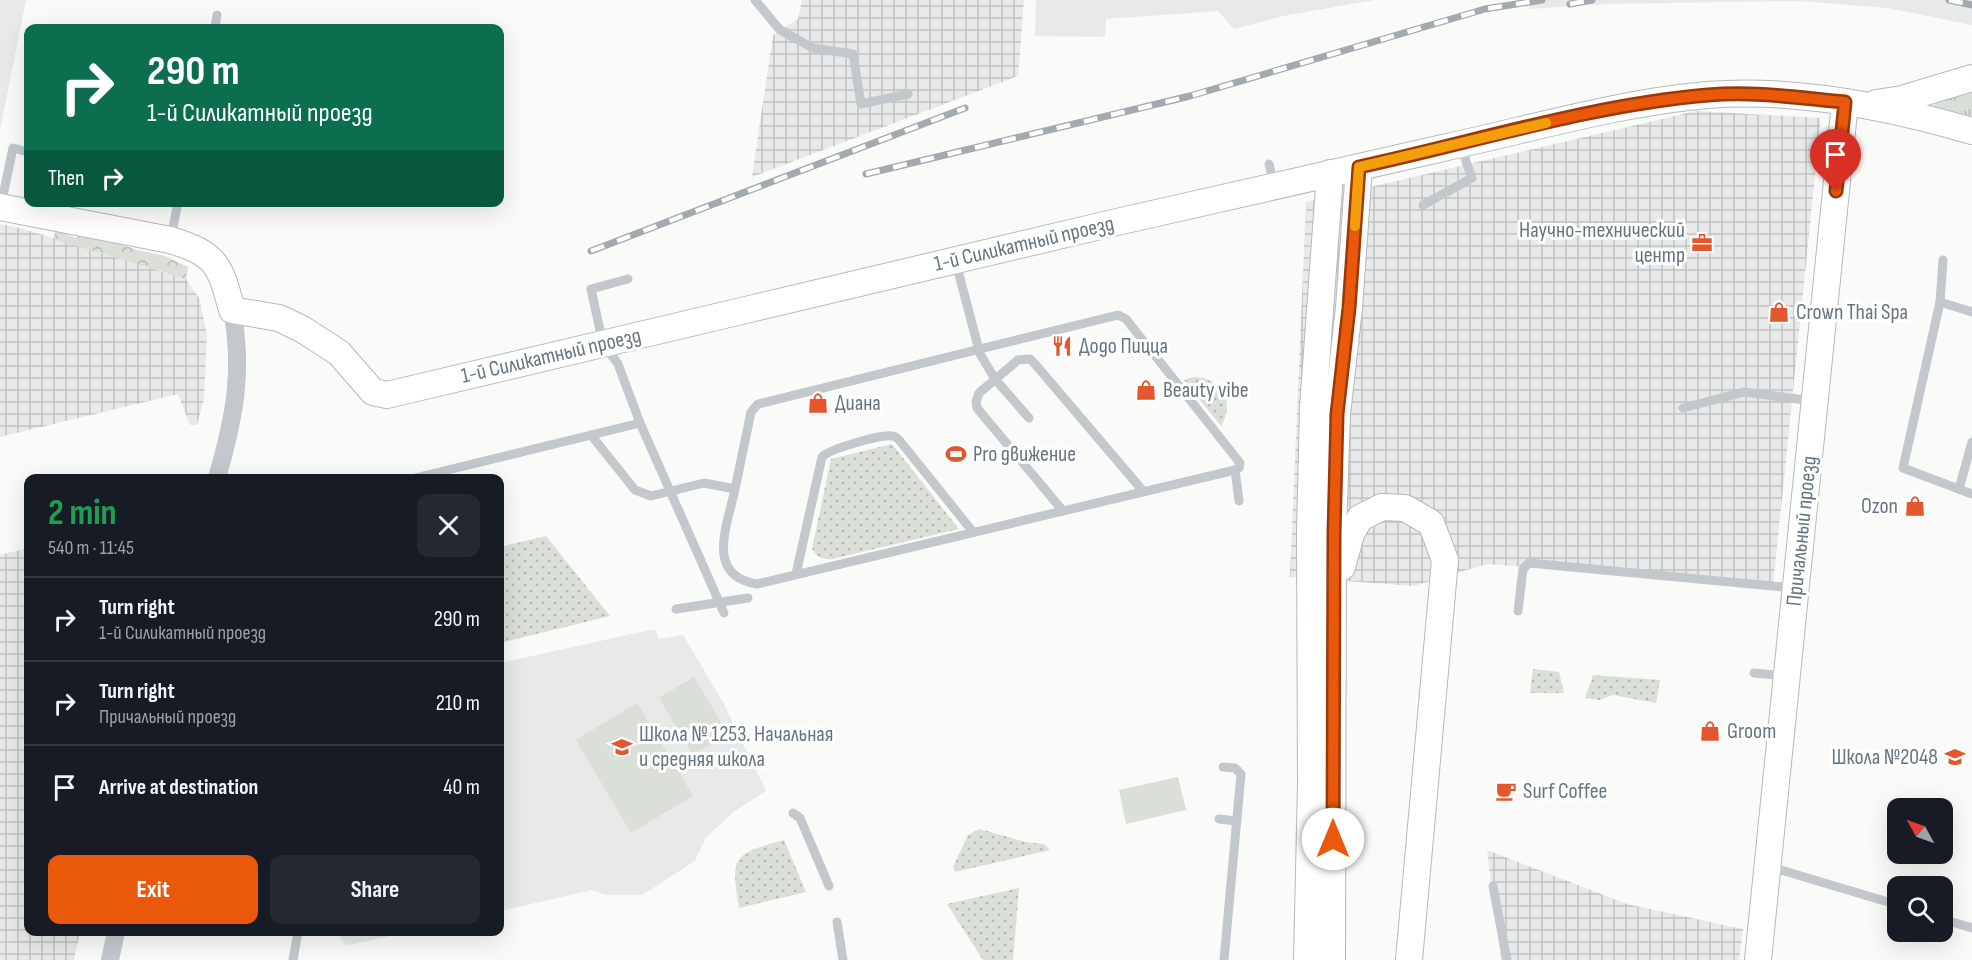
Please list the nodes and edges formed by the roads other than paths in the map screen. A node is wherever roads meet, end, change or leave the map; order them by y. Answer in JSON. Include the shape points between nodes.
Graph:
{"nodes":[{"id":1,"x":755,"y":0,"type":"edge"},
{"id":2,"x":217,"y":15,"type":"dead end"},
{"id":3,"x":215,"y":24,"type":"edge"},
{"id":4,"x":1972,"y":78,"type":"edge"},
{"id":5,"x":908,"y":94,"type":"dead end"},
{"id":6,"x":1854,"y":103,"type":"junction"},
{"id":7,"x":1972,"y":131,"type":"edge"},
{"id":8,"x":1460,"y":144,"type":"junction"},
{"id":9,"x":24,"y":151,"type":"edge"},
{"id":10,"x":1359,"y":167,"type":"junction"},
{"id":11,"x":1330,"y":173,"type":"junction"},
{"id":12,"x":1423,"y":205,"type":"dead end"},
{"id":13,"x":0,"y":207,"type":"edge"},
{"id":14,"x":177,"y":207,"type":"edge"},
{"id":15,"x":170,"y":240,"type":"junction"},
{"id":16,"x":956,"y":260,"type":"junction"},
{"id":17,"x":1943,"y":260,"type":"dead end"},
{"id":18,"x":628,"y":279,"type":"dead end"},
{"id":19,"x":1940,"y":302,"type":"junction"},
{"id":20,"x":232,"y":310,"type":"junction"},
{"id":21,"x":1972,"y":312,"type":"edge"},
{"id":22,"x":603,"y":344,"type":"junction"},
{"id":23,"x":978,"y":351,"type":"junction"},
{"id":24,"x":995,"y":379,"type":"junction"},
{"id":25,"x":1815,"y":402,"type":"junction"},
{"id":26,"x":1683,"y":408,"type":"dead end"},
{"id":27,"x":1029,"y":418,"type":"dead end"},
{"id":28,"x":640,"y":423,"type":"junction"},
{"id":29,"x":591,"y":435,"type":"junction"},
{"id":30,"x":1972,"y":442,"type":"edge"},
{"id":31,"x":1235,"y":470,"type":"junction"},
{"id":32,"x":219,"y":474,"type":"edge"},
{"id":33,"x":431,"y":474,"type":"edge"},
{"id":34,"x":735,"y":489,"type":"junction"},
{"id":35,"x":1959,"y":489,"type":"junction"},
{"id":36,"x":670,"y":491,"type":"junction"},
{"id":37,"x":1143,"y":491,"type":"junction"},
{"id":38,"x":1972,"y":494,"type":"edge"},
{"id":39,"x":1239,"y":501,"type":"dead end"},
{"id":40,"x":1063,"y":511,"type":"junction"},
{"id":41,"x":973,"y":532,"type":"junction"},
{"id":42,"x":796,"y":574,"type":"junction"},
{"id":43,"x":1796,"y":588,"type":"junction"},
{"id":44,"x":748,"y":598,"type":"dead end"},
{"id":45,"x":719,"y":602,"type":"junction"},
{"id":46,"x":676,"y":609,"type":"dead end"},
{"id":47,"x":1518,"y":611,"type":"dead end"},
{"id":48,"x":724,"y":613,"type":"dead end"},
{"id":49,"x":1334,"y":624,"type":"junction"},
{"id":50,"x":1754,"y":673,"type":"dead end"},
{"id":51,"x":1787,"y":676,"type":"junction"},
{"id":52,"x":1223,"y":767,"type":"dead end"},
{"id":53,"x":793,"y":813,"type":"dead end"},
{"id":54,"x":1219,"y":819,"type":"dead end"},
{"id":55,"x":1236,"y":821,"type":"junction"},
{"id":56,"x":1768,"y":866,"type":"junction"},
{"id":57,"x":829,"y":886,"type":"dead end"},
{"id":58,"x":1493,"y":886,"type":"dead end"},
{"id":59,"x":1887,"y":903,"type":"edge"},
{"id":60,"x":837,"y":922,"type":"dead end"},
{"id":61,"x":1953,"y":922,"type":"edge"},
{"id":62,"x":1972,"y":928,"type":"edge"},
{"id":63,"x":115,"y":936,"type":"edge"},
{"id":64,"x":297,"y":936,"type":"edge"},
{"id":65,"x":1307,"y":959,"type":"edge"},
{"id":66,"x":1332,"y":959,"type":"edge"},
{"id":67,"x":110,"y":960,"type":"edge"},
{"id":68,"x":293,"y":960,"type":"edge"},
{"id":69,"x":843,"y":960,"type":"edge"},
{"id":70,"x":1224,"y":960,"type":"edge"},
{"id":71,"x":1410,"y":960,"type":"edge"},
{"id":72,"x":1507,"y":960,"type":"edge"},
{"id":73,"x":1758,"y":960,"type":"edge"}],
"edges":[{"from":1,"to":5,"type":"lane","via":[[780,30],[813,48],[853,54],[861,104]]},
{"from":2,"to":3,"type":"lane"},
{"from":4,"to":6,"type":"street","via":[[1902,99]]},
{"from":6,"to":7,"type":"street"},
{"from":6,"to":8,"type":"street","name":"1-й Силикатный проезд","via":[[1773,95],[1710,95],[1583,115]]},
{"from":6,"to":25,"type":"street","name":"Причальный проезд"},
{"from":8,"to":10,"type":"street","name":"1-й Силикатный проезд"},
{"from":8,"to":12,"type":"lane","via":[[1472,178]]},
{"from":9,"to":13,"type":"lane","via":[[14,148]]},
{"from":10,"to":11,"type":"street","name":"1-й Силикатный проезд"},
{"from":10,"to":49,"type":"street","via":[[1337,414]]},
{"from":11,"to":16,"type":"street","name":"1-й Силикатный проезд","via":[[1272,174]]},
{"from":11,"to":65,"type":"street","via":[[1312,407]]},
{"from":13,"to":15,"type":"street"},
{"from":14,"to":15,"type":"lane"},
{"from":15,"to":20,"type":"street","via":[[209,256],[218,267]]},
{"from":16,"to":22,"type":"street","name":"1-й Силикатный проезд"},
{"from":16,"to":23,"type":"lane"},
{"from":17,"to":19,"type":"lane"},
{"from":18,"to":22,"type":"lane","via":[[591,289]]},
{"from":19,"to":21,"type":"lane"},
{"from":19,"to":35,"type":"lane","via":[[1904,468]]},
{"from":20,"to":22,"type":"street","name":"1-й Силикатный проезд","via":[[279,318],[302,329],[339,353],[373,392],[387,395]]},
{"from":20,"to":32,"type":"street","via":[[238,364],[230,431]]},
{"from":22,"to":28,"type":"lane","via":[[618,364]]},
{"from":23,"to":24,"type":"lane"},
{"from":23,"to":31,"type":"lane","via":[[1113,315],[1122,316],[1239,460],[1240,466]]},
{"from":23,"to":34,"type":"lane","via":[[758,404],[751,412]]},
{"from":24,"to":27,"type":"lane"},
{"from":24,"to":37,"type":"lane","via":[[1018,360],[1030,359]]},
{"from":24,"to":40,"type":"lane","via":[[979,393],[977,408]]},
{"from":25,"to":26,"type":"lane","via":[[1744,392]]},
{"from":25,"to":43,"type":"street","name":"Причальный проезд"},
{"from":28,"to":29,"type":"lane"},
{"from":28,"to":36,"type":"lane"},
{"from":29,"to":33,"type":"lane"},
{"from":29,"to":36,"type":"lane","via":[[639,493],[651,496]]},
{"from":30,"to":35,"type":"lane"},
{"from":31,"to":37,"type":"lane"},
{"from":31,"to":39,"type":"lane"},
{"from":34,"to":36,"type":"lane","via":[[704,483]]},
{"from":34,"to":42,"type":"lane","via":[[723,545],[730,572],[745,582],[757,584]]},
{"from":35,"to":38,"type":"lane"},
{"from":36,"to":45,"type":"lane"},
{"from":37,"to":40,"type":"lane"},
{"from":40,"to":41,"type":"lane"},
{"from":41,"to":42,"type":"lane"},
{"from":41,"to":42,"type":"lane","via":[[896,437],[835,448],[822,457]]},
{"from":43,"to":47,"type":"lane","via":[[1529,563],[1523,569]]},
{"from":43,"to":51,"type":"street","name":"Причальный проезд"},
{"from":44,"to":45,"type":"lane"},
{"from":45,"to":46,"type":"lane"},
{"from":45,"to":48,"type":"lane"},
{"from":49,"to":66,"type":"street"},
{"from":49,"to":71,"type":"street","via":[[1342,562],[1360,518],[1382,507],[1405,508],[1431,523],[1445,560]]},
{"from":50,"to":51,"type":"lane"},
{"from":51,"to":56,"type":"street","name":"Причальный проезд"},
{"from":52,"to":55,"type":"lane","via":[[1235,768],[1240,774]]},
{"from":53,"to":57,"type":"lane","via":[[801,818]]},
{"from":54,"to":55,"type":"lane"},
{"from":55,"to":70,"type":"lane"},
{"from":56,"to":59,"type":"lane"},
{"from":56,"to":73,"type":"street","name":"Причальный проезд"},
{"from":58,"to":72,"type":"lane"},
{"from":60,"to":69,"type":"lane"},
{"from":61,"to":62,"type":"lane"},
{"from":63,"to":67,"type":"street"},
{"from":64,"to":68,"type":"lane"}]}
